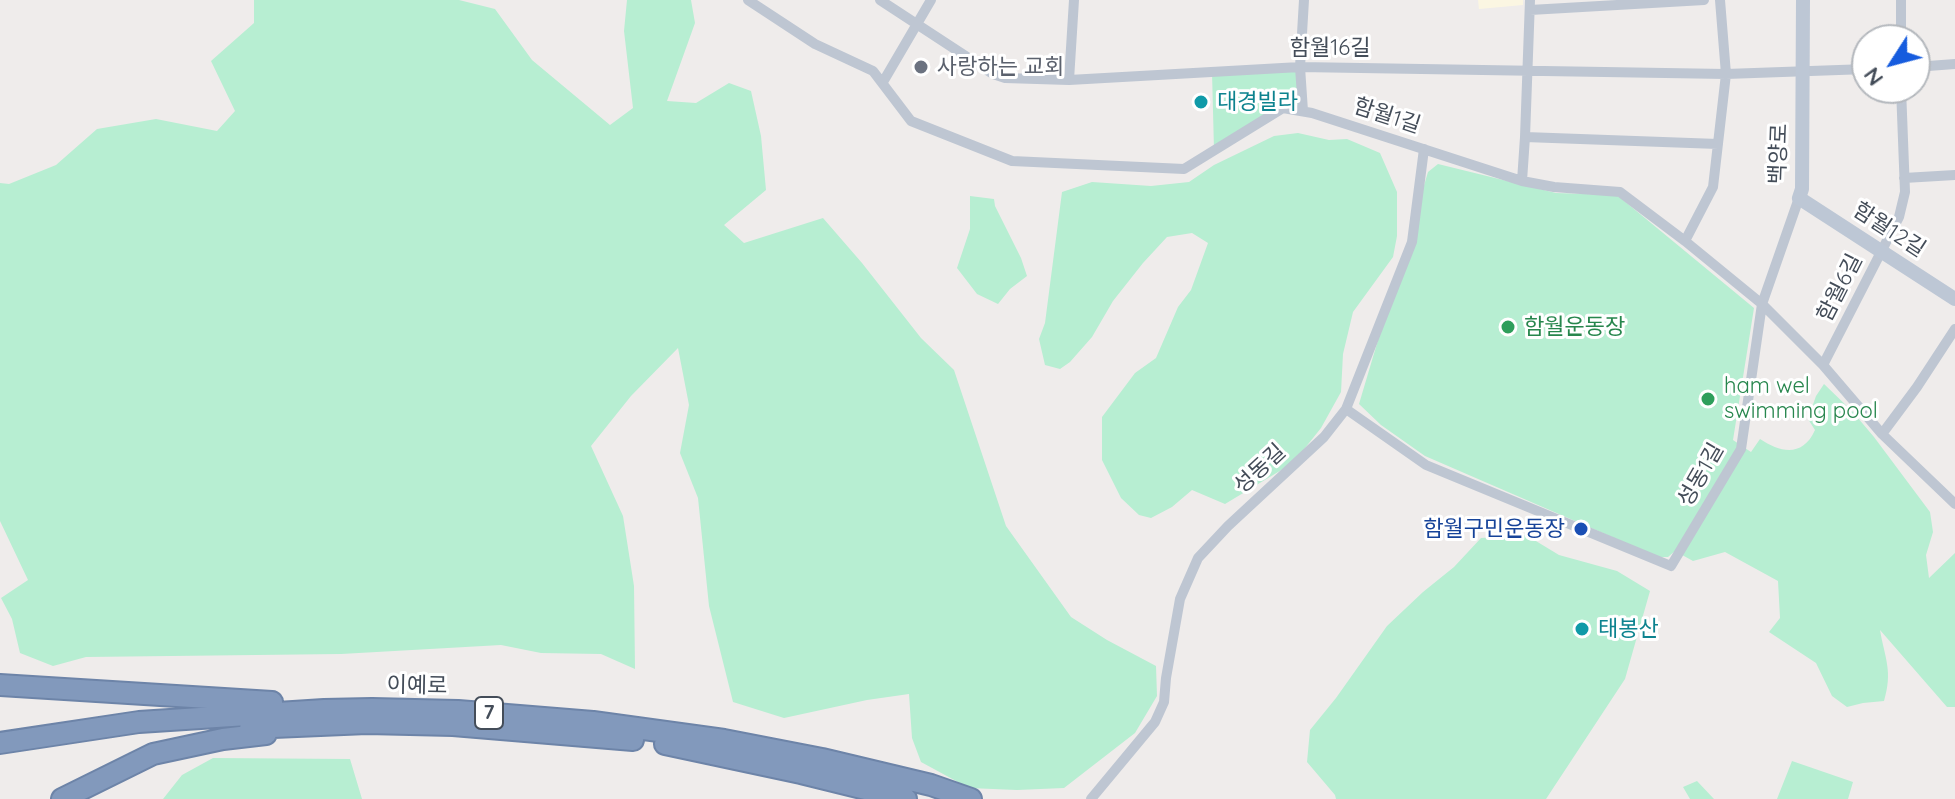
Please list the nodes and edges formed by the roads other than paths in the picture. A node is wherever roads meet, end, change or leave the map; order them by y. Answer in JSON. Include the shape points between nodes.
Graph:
{"nodes":[{"id":1,"x":748,"y":0,"type":"edge"},
{"id":2,"x":880,"y":0,"type":"edge"},
{"id":3,"x":931,"y":0,"type":"edge"},
{"id":4,"x":1074,"y":0,"type":"edge"},
{"id":5,"x":1304,"y":0,"type":"edge"},
{"id":6,"x":1704,"y":0,"type":"edge"},
{"id":7,"x":1720,"y":0,"type":"edge"},
{"id":8,"x":1803,"y":0,"type":"edge"},
{"id":9,"x":1901,"y":0,"type":"edge"},
{"id":10,"x":1530,"y":5,"type":"edge"},
{"id":11,"x":1901,"y":24,"type":"edge"},
{"id":12,"x":917,"y":25,"type":"junction"},
{"id":13,"x":1955,"y":64,"type":"edge"},
{"id":14,"x":1931,"y":66,"type":"edge"},
{"id":15,"x":1300,"y":67,"type":"junction"},
{"id":16,"x":1851,"y":69,"type":"edge"},
{"id":17,"x":1527,"y":71,"type":"junction"},
{"id":18,"x":1802,"y":71,"type":"junction"},
{"id":19,"x":1726,"y":74,"type":"junction"},
{"id":20,"x":1069,"y":80,"type":"junction"},
{"id":21,"x":883,"y":82,"type":"junction"},
{"id":22,"x":1902,"y":104,"type":"edge"},
{"id":23,"x":1303,"y":111,"type":"junction"},
{"id":24,"x":1525,"y":137,"type":"junction"},
{"id":25,"x":1718,"y":144,"type":"junction"},
{"id":26,"x":1424,"y":149,"type":"junction"},
{"id":27,"x":1955,"y":175,"type":"edge"},
{"id":28,"x":1904,"y":178,"type":"junction"},
{"id":29,"x":1522,"y":181,"type":"junction"},
{"id":30,"x":1799,"y":198,"type":"junction"},
{"id":31,"x":1685,"y":241,"type":"junction"},
{"id":32,"x":1882,"y":251,"type":"junction"},
{"id":33,"x":1955,"y":299,"type":"edge"},
{"id":34,"x":1762,"y":304,"type":"junction"},
{"id":35,"x":1955,"y":329,"type":"edge"},
{"id":36,"x":1823,"y":365,"type":"junction"},
{"id":37,"x":1346,"y":409,"type":"junction"},
{"id":38,"x":1882,"y":434,"type":"junction"},
{"id":39,"x":1955,"y":504,"type":"edge"},
{"id":40,"x":0,"y":685,"type":"edge"},
{"id":41,"x":370,"y":716,"type":"junction"},
{"id":42,"x":0,"y":743,"type":"edge"},
{"id":43,"x":0,"y":756,"type":"edge"},
{"id":44,"x":62,"y":799,"type":"edge"},
{"id":45,"x":906,"y":799,"type":"edge"},
{"id":46,"x":971,"y":799,"type":"edge"},
{"id":47,"x":1091,"y":799,"type":"edge"}],
"edges":[{"from":1,"to":21,"type":"street","name":"함월1길","via":[[815,44],[873,71]]},
{"from":2,"to":12,"type":"street","name":"함월16길"},
{"from":3,"to":12,"type":"street"},
{"from":4,"to":20,"type":"street"},
{"from":5,"to":15,"type":"street"},
{"from":6,"to":10,"type":"street"},
{"from":7,"to":19,"type":"street"},
{"from":8,"to":18,"type":"street","name":"백양로"},
{"from":9,"to":11,"type":"street"},
{"from":10,"to":17,"type":"street"},
{"from":12,"to":20,"type":"street","name":"함월16길","via":[[993,74]]},
{"from":12,"to":21,"type":"street"},
{"from":13,"to":14,"type":"street"},
{"from":15,"to":17,"type":"street","name":"함월16길"},
{"from":15,"to":20,"type":"street","name":"함월16길"},
{"from":15,"to":23,"type":"street"},
{"from":16,"to":18,"type":"street","name":"함월16길"},
{"from":17,"to":19,"type":"street","name":"함월16길"},
{"from":17,"to":24,"type":"street"},
{"from":18,"to":19,"type":"street","name":"함월16길"},
{"from":18,"to":30,"type":"street","name":"백양로"},
{"from":19,"to":25,"type":"street"},
{"from":21,"to":23,"type":"street","name":"함월1길","via":[[911,121],[1012,161],[1184,169],[1283,108]]},
{"from":22,"to":28,"type":"street","name":"함월6길"},
{"from":23,"to":26,"type":"street","name":"함월1길"},
{"from":24,"to":25,"type":"street"},
{"from":24,"to":29,"type":"street"},
{"from":25,"to":31,"type":"street","via":[[1713,187]]},
{"from":26,"to":29,"type":"street","name":"함월1길"},
{"from":26,"to":37,"type":"street","name":"성동길","via":[[1412,242]]},
{"from":27,"to":28,"type":"street"},
{"from":28,"to":32,"type":"street","name":"함월6길","via":[[1899,217]]},
{"from":29,"to":31,"type":"street","name":"함월1길","via":[[1620,192]]},
{"from":30,"to":32,"type":"street","name":"함월12길"},
{"from":30,"to":34,"type":"street","name":"백양로"},
{"from":31,"to":34,"type":"street","name":"함월1길"},
{"from":32,"to":33,"type":"street","name":"함월12길"},
{"from":32,"to":36,"type":"street","name":"함월6길"},
{"from":34,"to":36,"type":"street","name":"함월1길"},
{"from":34,"to":37,"type":"street","name":"성동1길","via":[[1741,449],[1671,566],[1426,465]]},
{"from":35,"to":38,"type":"street"},
{"from":36,"to":38,"type":"street","name":"함월1길"},
{"from":37,"to":47,"type":"street","name":"성동길","via":[[1324,437],[1198,558],[1180,599],[1164,702],[1155,722]]},
{"from":38,"to":39,"type":"street","name":"함월1길"},
{"from":40,"to":41,"type":"highway"},
{"from":41,"to":42,"type":"highway","name":"이예로","number":"7","via":[[324,710],[139,722]]},
{"from":41,"to":43,"type":"highway","name":"이예로","number":"7","via":[[117,737]]},
{"from":41,"to":44,"type":"highway","via":[[153,754]]},
{"from":41,"to":45,"type":"highway","name":"이예로","number":"7","via":[[657,742]]},
{"from":41,"to":46,"type":"highway","name":"이예로","number":"7","via":[[458,711],[724,740],[931,785]]}]}
